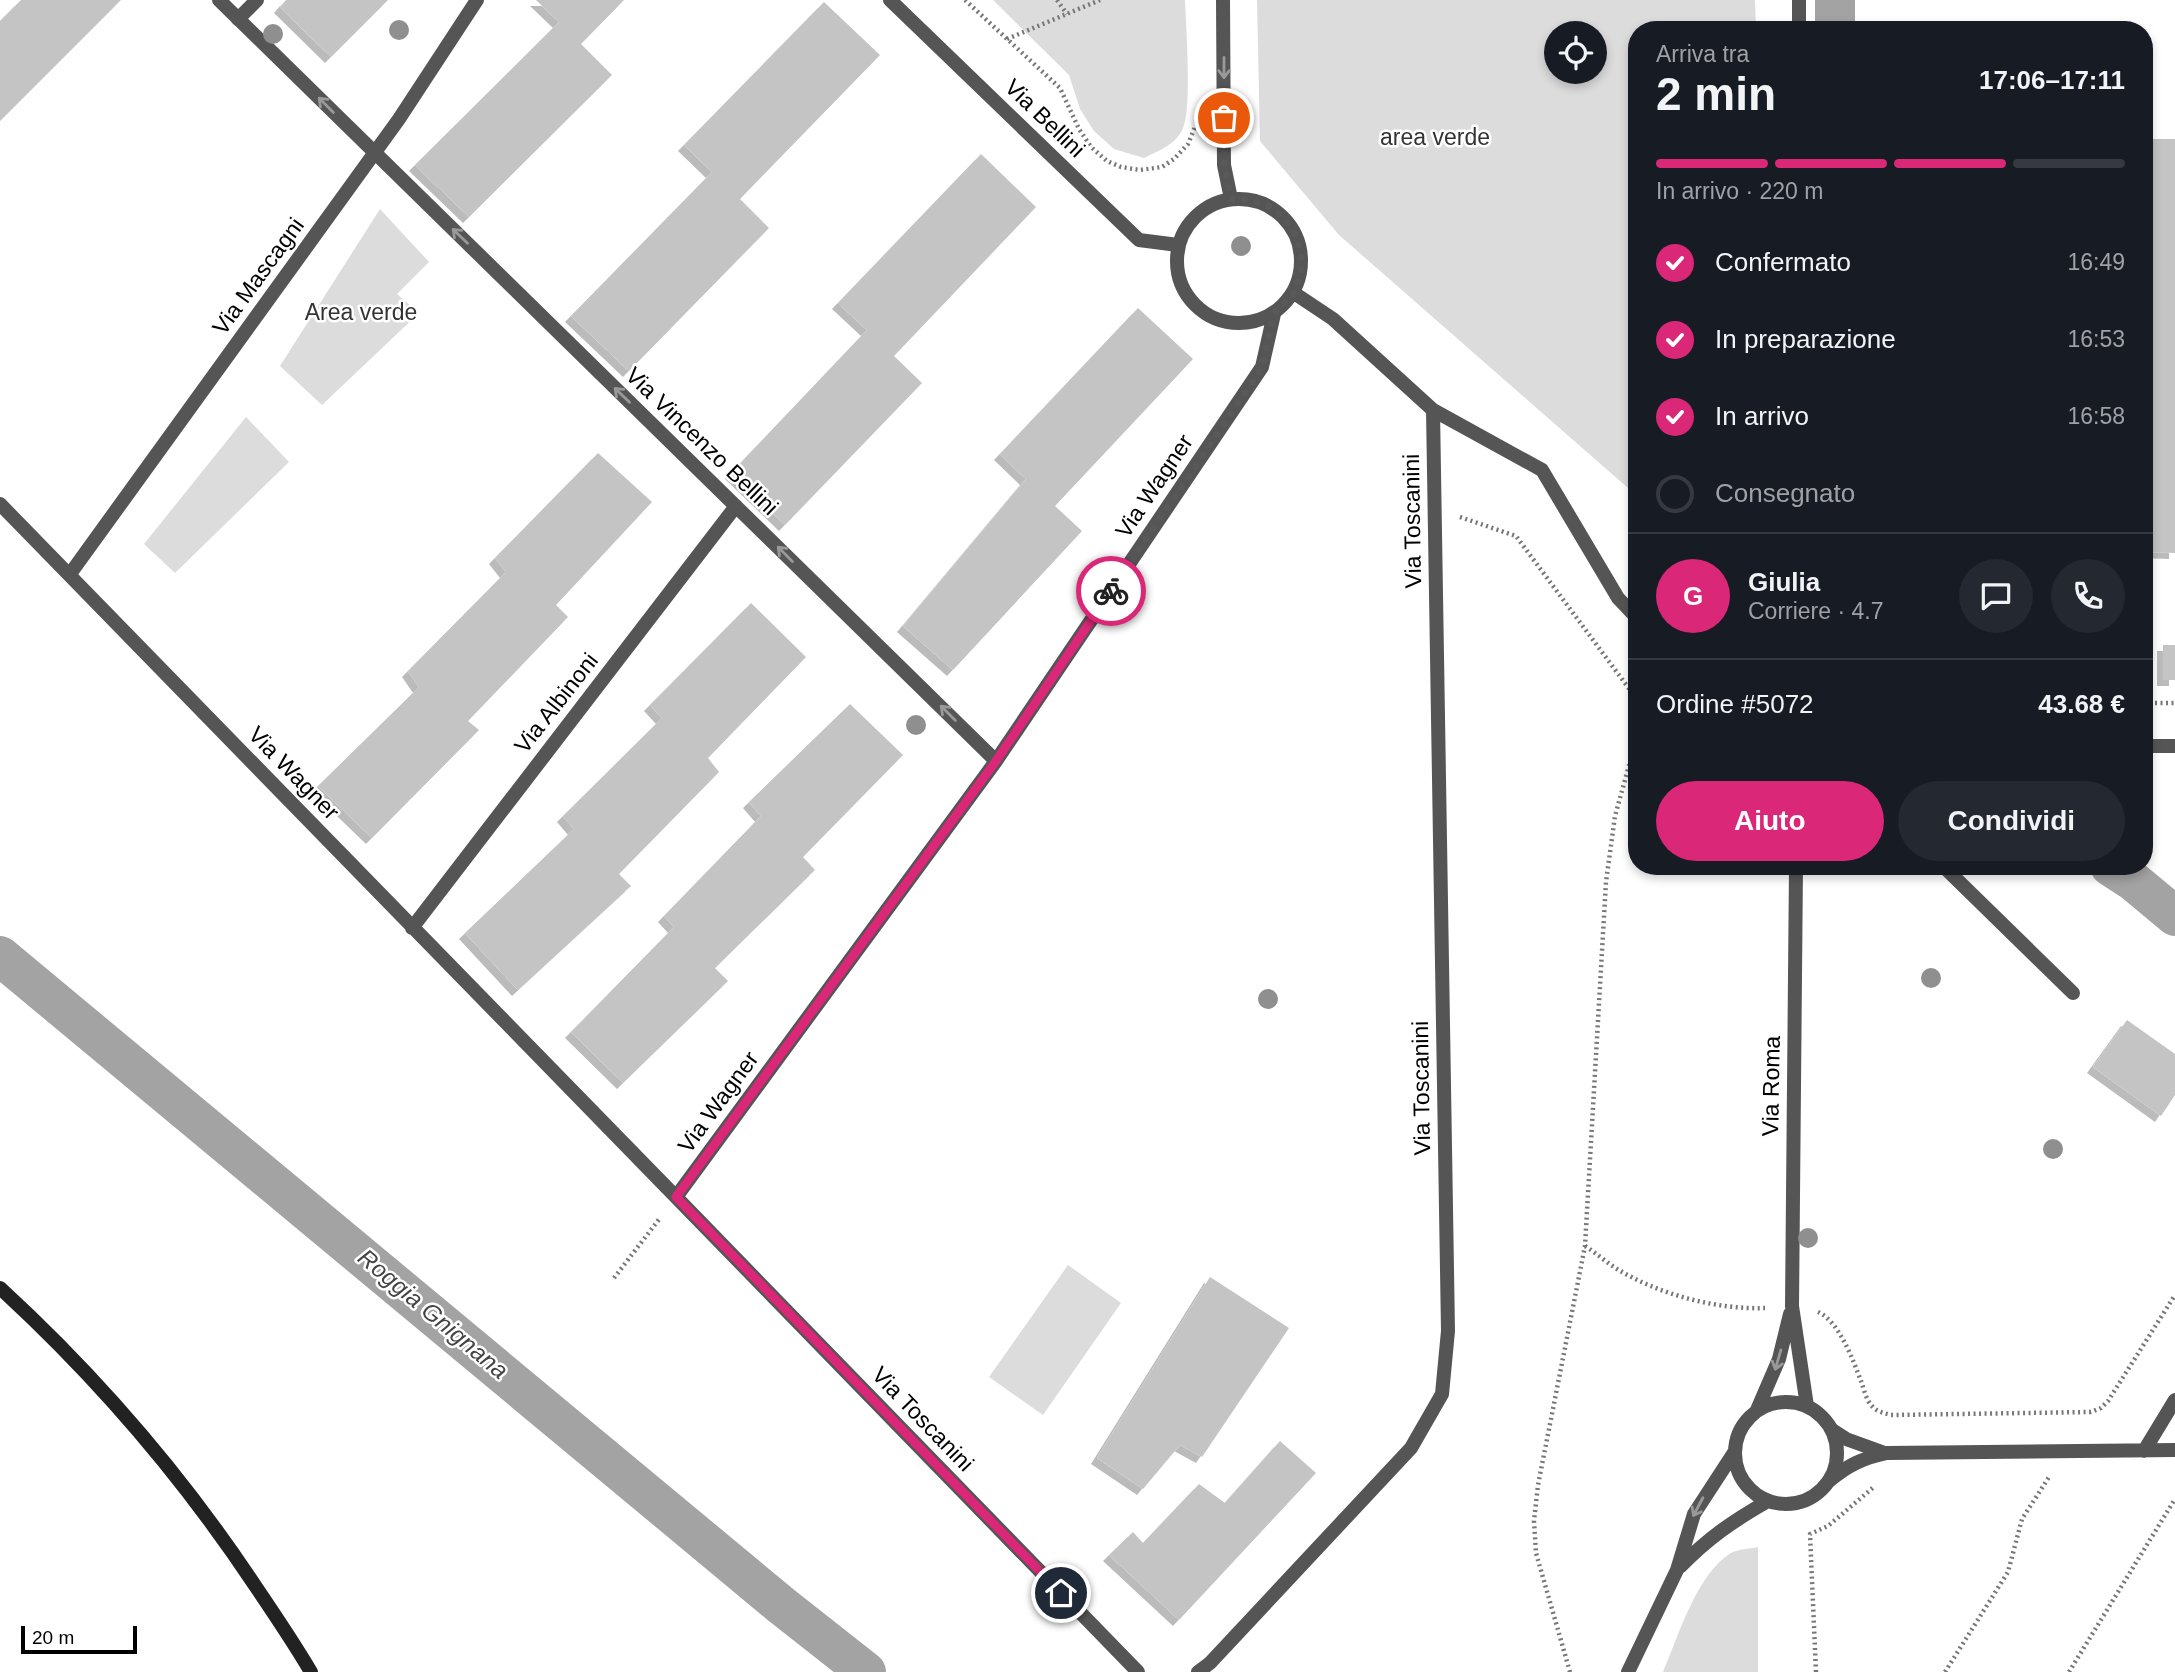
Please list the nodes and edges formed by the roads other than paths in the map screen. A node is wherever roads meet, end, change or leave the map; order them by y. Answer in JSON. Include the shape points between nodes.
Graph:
{"nodes":[{"id":1,"x":219,"y":0,"type":"edge"},
{"id":2,"x":257,"y":0,"type":"edge"},
{"id":3,"x":478,"y":0,"type":"edge"},
{"id":4,"x":890,"y":0,"type":"edge"},
{"id":5,"x":1223,"y":0,"type":"edge"},
{"id":6,"x":1798,"y":0,"type":"edge"},
{"id":7,"x":238,"y":19,"type":"junction"},
{"id":8,"x":1799,"y":21,"type":"edge"},
{"id":9,"x":375,"y":153,"type":"junction"},
{"id":10,"x":1231,"y":199,"type":"junction"},
{"id":11,"x":1178,"y":246,"type":"junction"},
{"id":12,"x":1294,"y":293,"type":"junction"},
{"id":13,"x":1274,"y":314,"type":"junction"},
{"id":14,"x":1433,"y":410,"type":"junction"},
{"id":15,"x":0,"y":504,"type":"edge"},
{"id":16,"x":736,"y":506,"type":"junction"},
{"id":17,"x":70,"y":574,"type":"junction"},
{"id":18,"x":1628,"y":609,"type":"edge"},
{"id":19,"x":2153,"y":746,"type":"edge"},
{"id":20,"x":2175,"y":746,"type":"edge"},
{"id":21,"x":996,"y":761,"type":"junction"},
{"id":22,"x":1796,"y":875,"type":"edge"},
{"id":23,"x":1951,"y":875,"type":"edge"},
{"id":24,"x":412,"y":928,"type":"junction"},
{"id":25,"x":2073,"y":993,"type":"dead end"},
{"id":26,"x":676,"y":1197,"type":"junction"},
{"id":27,"x":0,"y":1288,"type":"edge"},
{"id":28,"x":1792,"y":1306,"type":"junction"},
{"id":29,"x":2175,"y":1400,"type":"edge"},
{"id":30,"x":1807,"y":1406,"type":"junction"},
{"id":31,"x":1757,"y":1410,"type":"junction"},
{"id":32,"x":1832,"y":1430,"type":"junction"},
{"id":33,"x":2175,"y":1450,"type":"edge"},
{"id":34,"x":1735,"y":1451,"type":"junction"},
{"id":35,"x":2144,"y":1451,"type":"junction"},
{"id":36,"x":1887,"y":1453,"type":"junction"},
{"id":37,"x":1829,"y":1481,"type":"junction"},
{"id":38,"x":1768,"y":1502,"type":"junction"},
{"id":39,"x":1677,"y":1570,"type":"junction"},
{"id":40,"x":311,"y":1672,"type":"edge"},
{"id":41,"x":1138,"y":1672,"type":"edge"},
{"id":42,"x":1198,"y":1672,"type":"edge"},
{"id":43,"x":1628,"y":1672,"type":"edge"}],
"edges":[{"from":1,"to":7,"type":"street","name":"Via Vincenzo Bellini"},
{"from":2,"to":7,"type":"street"},
{"from":3,"to":9,"type":"street","name":"Via Mascagni"},
{"from":4,"to":11,"type":"street","name":"Via Bellini","via":[[1139,240]]},
{"from":5,"to":10,"type":"street","one_way":true,"via":[[1224,164]]},
{"from":6,"to":8,"type":"street"},
{"from":9,"to":7,"type":"street","name":"Via Vincenzo Bellini","one_way":true},
{"from":16,"to":9,"type":"street","name":"Via Vincenzo Bellini","one_way":true},
{"from":9,"to":17,"type":"street","name":"Via Mascagni"},
{"from":10,"to":11,"type":"street","via":[[1198,214],[1185,228]]},
{"from":10,"to":12,"type":"street","via":[[1269,206],[1295,234],[1301,272]]},
{"from":11,"to":13,"type":"street","via":[[1181,286],[1208,316],[1247,324]]},
{"from":12,"to":13,"type":"street"},
{"from":12,"to":14,"type":"street","via":[[1333,319]]},
{"from":13,"to":21,"type":"street","name":"Via Wagner","via":[[1262,368]]},
{"from":14,"to":18,"type":"street","via":[[1542,470]]},
{"from":14,"to":42,"type":"street","name":"Via Toscanini","via":[[1447,1331],[1442,1394],[1411,1448]]},
{"from":15,"to":17,"type":"street","name":"Via Wagner"},
{"from":21,"to":16,"type":"street","name":"Via Vincenzo Bellini","one_way":true},
{"from":16,"to":24,"type":"street","name":"Via Albinoni"},
{"from":17,"to":24,"type":"street","name":"Via Wagner"},
{"from":19,"to":20,"type":"street"},
{"from":21,"to":26,"type":"street","name":"Via Wagner"},
{"from":22,"to":28,"type":"street","name":"Via Roma"},
{"from":23,"to":25,"type":"street"},
{"from":24,"to":26,"type":"street","name":"Via Wagner"},
{"from":26,"to":41,"type":"street","name":"Via Toscanini"},
{"from":27,"to":40,"type":"main road","via":[[140,1431],[220,1532]]},
{"from":28,"to":30,"type":"street"},
{"from":28,"to":31,"type":"street","one_way":true,"via":[[1779,1359]]},
{"from":29,"to":35,"type":"street"},
{"from":30,"to":31,"type":"street","via":[[1790,1402]]},
{"from":30,"to":32,"type":"street"},
{"from":31,"to":34,"type":"street","via":[[1745,1421]]},
{"from":32,"to":36,"type":"street"},
{"from":32,"to":37,"type":"street","via":[[1836,1465]]},
{"from":33,"to":35,"type":"street"},
{"from":34,"to":38,"type":"street","via":[[1743,1482]]},
{"from":34,"to":39,"type":"street","one_way":true,"via":[[1694,1514]]},
{"from":35,"to":36,"type":"street"},
{"from":36,"to":37,"type":"street","via":[[1846,1466]]},
{"from":37,"to":38,"type":"street","via":[[1801,1502]]},
{"from":38,"to":39,"type":"street","via":[[1729,1523]]},
{"from":39,"to":43,"type":"street"}]}
